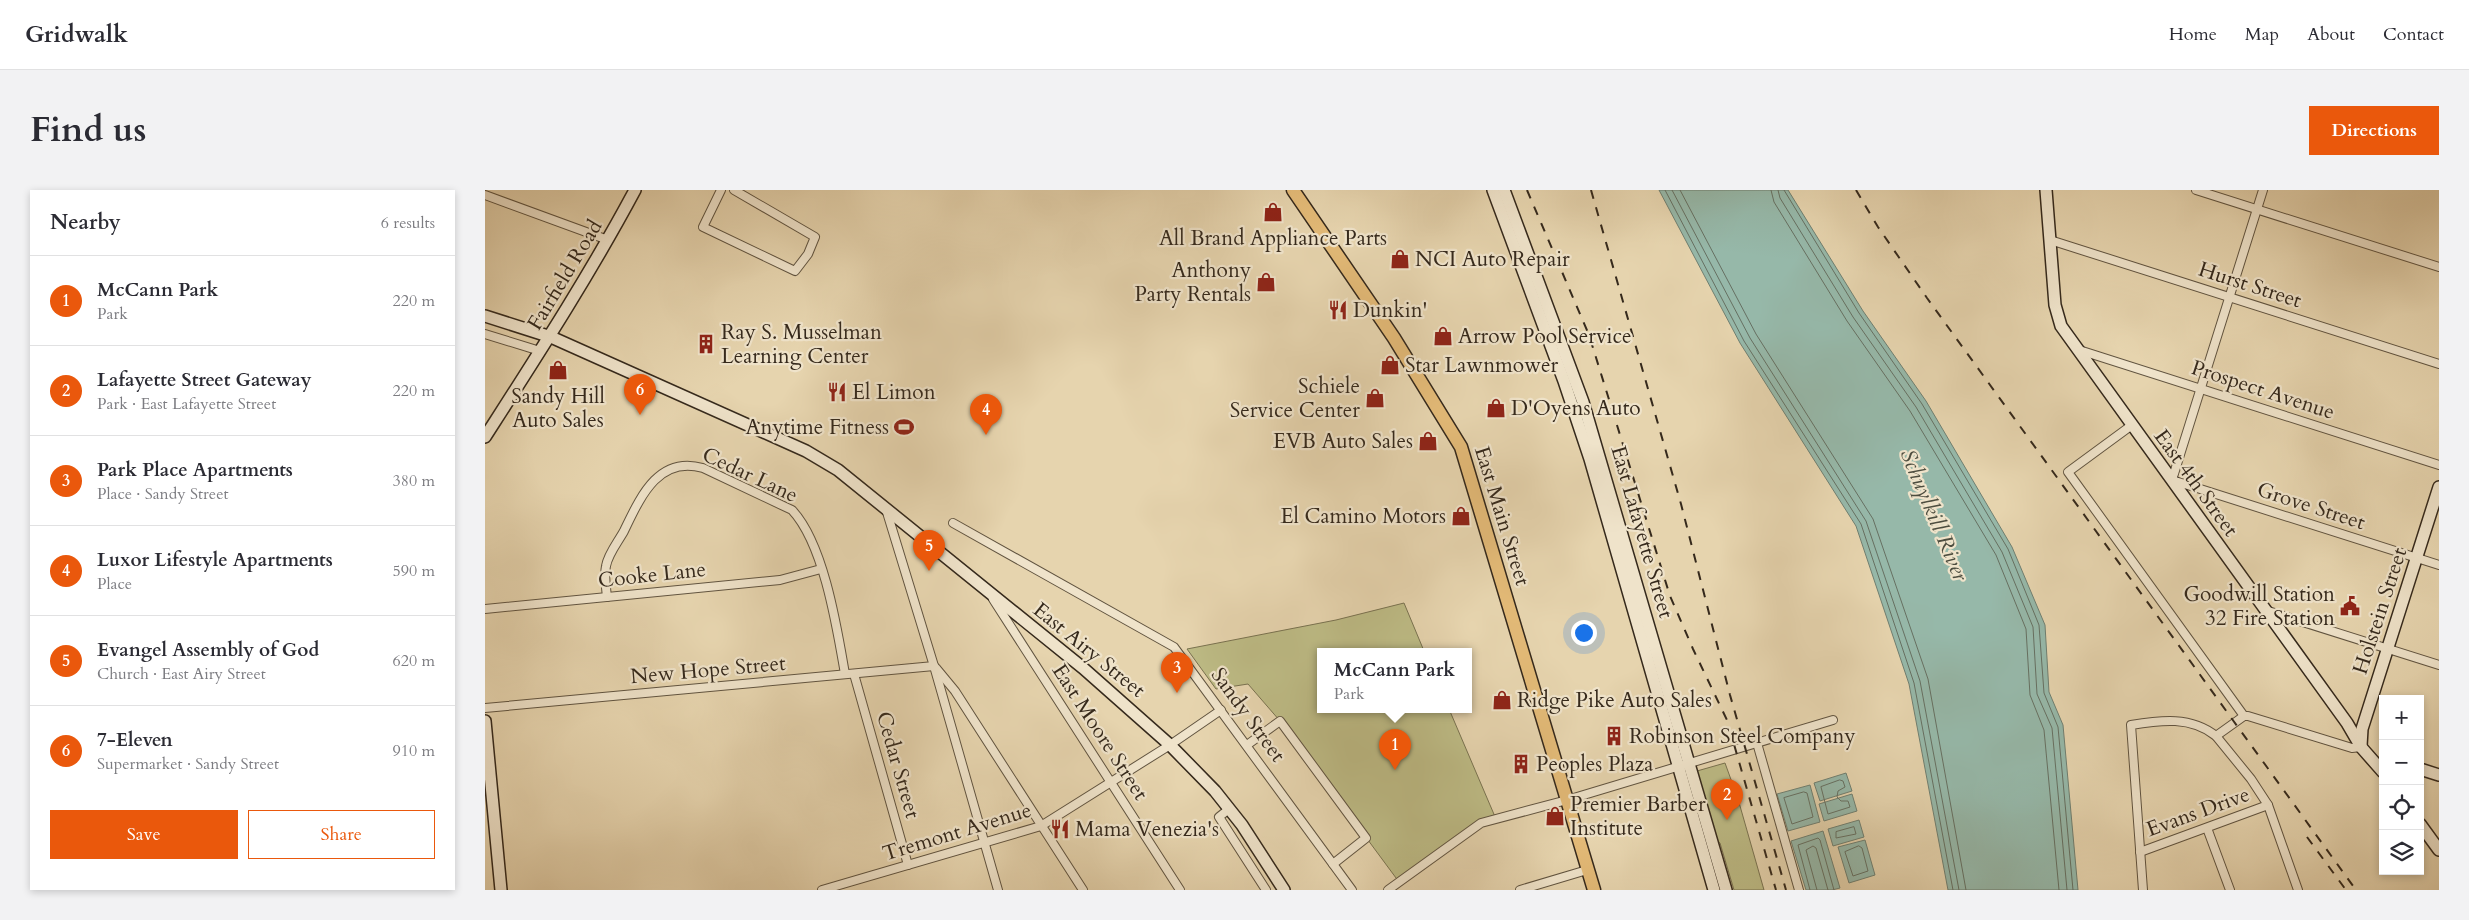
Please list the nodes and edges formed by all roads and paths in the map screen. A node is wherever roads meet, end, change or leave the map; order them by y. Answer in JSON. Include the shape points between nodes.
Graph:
{"nodes":[{"id":1,"x":635,"y":190,"type":"edge"},
{"id":2,"x":733,"y":190,"type":"edge"},
{"id":3,"x":1293,"y":190,"type":"edge"},
{"id":4,"x":1493,"y":190,"type":"edge"},
{"id":5,"x":1504,"y":190,"type":"edge"},
{"id":6,"x":2046,"y":190,"type":"edge"},
{"id":7,"x":2196,"y":190,"type":"edge"},
{"id":8,"x":2263,"y":190,"type":"edge"},
{"id":9,"x":719,"y":191,"type":"edge"},
{"id":10,"x":744,"y":192,"type":"edge"},
{"id":11,"x":485,"y":195,"type":"edge"},
{"id":12,"x":2257,"y":210,"type":"junction"},
{"id":13,"x":608,"y":240,"type":"junction"},
{"id":14,"x":2050,"y":240,"type":"junction"},
{"id":15,"x":2439,"y":267,"type":"edge"},
{"id":16,"x":2230,"y":297,"type":"junction"},
{"id":17,"x":485,"y":316,"type":"edge"},
{"id":18,"x":485,"y":334,"type":"edge"},
{"id":19,"x":551,"y":337,"type":"junction"},
{"id":20,"x":2077,"y":350,"type":"junction"},
{"id":21,"x":541,"y":352,"type":"junction"},
{"id":22,"x":2439,"y":364,"type":"edge"},
{"id":23,"x":2201,"y":389,"type":"junction"},
{"id":24,"x":2132,"y":425,"type":"junction"},
{"id":25,"x":485,"y":438,"type":"edge"},
{"id":26,"x":2439,"y":465,"type":"edge"},
{"id":27,"x":2172,"y":480,"type":"junction"},
{"id":28,"x":2439,"y":487,"type":"edge"},
{"id":29,"x":885,"y":507,"type":"junction"},
{"id":30,"x":953,"y":522,"type":"dead end"},
{"id":31,"x":2416,"y":558,"type":"junction"},
{"id":32,"x":2439,"y":565,"type":"edge"},
{"id":33,"x":821,"y":569,"type":"junction"},
{"id":34,"x":990,"y":594,"type":"junction"},
{"id":35,"x":607,"y":597,"type":"junction"},
{"id":36,"x":485,"y":609,"type":"edge"},
{"id":37,"x":2265,"y":610,"type":"junction"},
{"id":38,"x":2387,"y":648,"type":"junction"},
{"id":39,"x":2439,"y":665,"type":"edge"},
{"id":40,"x":934,"y":666,"type":"junction"},
{"id":41,"x":845,"y":674,"type":"junction"},
{"id":42,"x":854,"y":674,"type":"junction"},
{"id":43,"x":485,"y":708,"type":"edge"},
{"id":44,"x":1221,"y":710,"type":"junction"},
{"id":45,"x":2244,"y":716,"type":"junction"},
{"id":46,"x":1833,"y":720,"type":"dead end"},
{"id":47,"x":485,"y":721,"type":"edge"},
{"id":48,"x":2217,"y":736,"type":"junction"},
{"id":49,"x":1757,"y":743,"type":"junction"},
{"id":50,"x":1170,"y":745,"type":"junction"},
{"id":51,"x":1247,"y":745,"type":"junction"},
{"id":52,"x":2361,"y":747,"type":"junction"},
{"id":53,"x":2379,"y":755,"type":"edge"},
{"id":54,"x":1683,"y":765,"type":"junction"},
{"id":55,"x":2379,"y":767,"type":"edge"},
{"id":56,"x":2424,"y":770,"type":"edge"},
{"id":57,"x":2439,"y":775,"type":"edge"},
{"id":58,"x":1111,"y":781,"type":"junction"},
{"id":59,"x":1567,"y":800,"type":"junction"},
{"id":60,"x":2268,"y":805,"type":"junction"},
{"id":61,"x":1229,"y":809,"type":"junction"},
{"id":62,"x":1041,"y":826,"type":"junction"},
{"id":63,"x":2207,"y":828,"type":"junction"},
{"id":64,"x":2424,"y":829,"type":"edge"},
{"id":65,"x":984,"y":842,"type":"junction"},
{"id":66,"x":2439,"y":850,"type":"edge"},
{"id":67,"x":2140,"y":852,"type":"junction"},
{"id":68,"x":1333,"y":864,"type":"junction"},
{"id":69,"x":908,"y":865,"type":"junction"},
{"id":70,"x":1587,"y":870,"type":"junction"},
{"id":71,"x":1533,"y":888,"type":"edge"},
{"id":72,"x":501,"y":890,"type":"edge"},
{"id":73,"x":822,"y":890,"type":"edge"},
{"id":74,"x":998,"y":890,"type":"edge"},
{"id":75,"x":1083,"y":890,"type":"edge"},
{"id":76,"x":1180,"y":890,"type":"edge"},
{"id":77,"x":1266,"y":890,"type":"edge"},
{"id":78,"x":1284,"y":890,"type":"edge"},
{"id":79,"x":1352,"y":890,"type":"edge"},
{"id":80,"x":1388,"y":890,"type":"edge"},
{"id":81,"x":1520,"y":890,"type":"edge"},
{"id":82,"x":1594,"y":890,"type":"edge"},
{"id":83,"x":1714,"y":890,"type":"edge"},
{"id":84,"x":1726,"y":890,"type":"edge"},
{"id":85,"x":1799,"y":890,"type":"edge"},
{"id":86,"x":2143,"y":890,"type":"edge"},
{"id":87,"x":2230,"y":890,"type":"edge"},
{"id":88,"x":2298,"y":890,"type":"edge"}],
"edges":[{"from":1,"to":13,"type":"street","name":"Fairfield Road"},
{"from":2,"to":10,"type":"street"},
{"from":3,"to":59,"type":"main road","name":"East Main Street","via":[[1394,338],[1461,447]]},
{"from":4,"to":54,"type":"street","name":"East Lafayette Street","via":[[1590,459]]},
{"from":5,"to":54,"type":"street","name":"East Lafayette Street","via":[[1583,402]]},
{"from":6,"to":14,"type":"street","name":"East 4th Street"},
{"from":7,"to":12,"type":"street"},
{"from":8,"to":12,"type":"street"},
{"from":9,"to":10,"type":"street","via":[[703,227],[795,271],[808,254],[815,237]]},
{"from":11,"to":13,"type":"street"},
{"from":12,"to":15,"type":"street"},
{"from":12,"to":16,"type":"street"},
{"from":13,"to":19,"type":"street","name":"Fairfield Road"},
{"from":14,"to":16,"type":"street","name":"Hurst Street"},
{"from":14,"to":20,"type":"street","name":"East 4th Street","via":[[2058,320]]},
{"from":16,"to":22,"type":"street","name":"Hurst Street"},
{"from":16,"to":23,"type":"street"},
{"from":17,"to":19,"type":"street"},
{"from":18,"to":21,"type":"street"},
{"from":19,"to":21,"type":"street","name":"Fairfield Road"},
{"from":19,"to":29,"type":"street","via":[[806,451],[838,470]]},
{"from":20,"to":23,"type":"street","name":"Prospect Avenue"},
{"from":20,"to":24,"type":"street","name":"East 4th Street"},
{"from":21,"to":25,"type":"street","name":"Fairfield Road"},
{"from":23,"to":26,"type":"street","name":"Prospect Avenue"},
{"from":23,"to":27,"type":"street"},
{"from":24,"to":27,"type":"street","name":"East 4th Street"},
{"from":24,"to":45,"type":"street","via":[[2068,472]]},
{"from":27,"to":31,"type":"street","name":"Grove Street"},
{"from":27,"to":37,"type":"street","name":"East 4th Street"},
{"from":28,"to":31,"type":"street","name":"Holstein Street"},
{"from":29,"to":34,"type":"street","name":"East Airy Street"},
{"from":29,"to":40,"type":"street"},
{"from":30,"to":44,"type":"street","name":"Sandy Street","via":[[1173,647]]},
{"from":31,"to":32,"type":"street","name":"Grove Street"},
{"from":31,"to":38,"type":"street","name":"Holstein Street"},
{"from":33,"to":35,"type":"street","name":"Cooke Lane","via":[[779,580]]},
{"from":33,"to":35,"type":"street","name":"Cedar Lane","via":[[813,540],[803,521],[792,510],[703,468],[681,465],[656,478],[645,490],[606,565]]},
{"from":33,"to":41,"type":"street","name":"Cedar Lane","via":[[837,627]]},
{"from":34,"to":50,"type":"street","name":"East Airy Street","via":[[1083,668]]},
{"from":34,"to":58,"type":"street","name":"East Moore Street"},
{"from":35,"to":36,"type":"street","name":"Cooke Lane"},
{"from":37,"to":38,"type":"street"},
{"from":37,"to":52,"type":"street","name":"East 4th Street"},
{"from":38,"to":39,"type":"street"},
{"from":38,"to":52,"type":"street","name":"Holstein Street","via":[[2362,729]]},
{"from":40,"to":42,"type":"street","name":"New Hope Street"},
{"from":40,"to":62,"type":"street","via":[[955,691]]},
{"from":40,"to":65,"type":"street"},
{"from":41,"to":42,"type":"street","name":"New Hope Street"},
{"from":41,"to":43,"type":"street","name":"New Hope Street"},
{"from":42,"to":69,"type":"street","name":"Cedar Street"},
{"from":44,"to":50,"type":"street","name":"Tremont Avenue"},
{"from":44,"to":51,"type":"street","name":"Sandy Street"},
{"from":45,"to":48,"type":"street"},
{"from":45,"to":52,"type":"street","via":[[2352,748]]},
{"from":46,"to":49,"type":"street"},
{"from":47,"to":72,"type":"street"},
{"from":48,"to":60,"type":"street"},
{"from":48,"to":67,"type":"street","via":[[2183,721],[2131,725]]},
{"from":49,"to":54,"type":"street"},
{"from":49,"to":85,"type":"street"},
{"from":50,"to":58,"type":"street","name":"Tremont Avenue"},
{"from":50,"to":61,"type":"street","name":"East Airy Street"},
{"from":51,"to":68,"type":"street","name":"Sandy Street"},
{"from":51,"to":68,"type":"street","via":[[1280,721],[1366,838]]},
{"from":52,"to":53,"type":"street"},
{"from":52,"to":55,"type":"street","name":"East 4th Street"},
{"from":54,"to":59,"type":"street"},
{"from":54,"to":83,"type":"street","name":"East Lafayette Street"},
{"from":54,"to":84,"type":"street","name":"East Lafayette Street"},
{"from":56,"to":57,"type":"street"},
{"from":58,"to":62,"type":"street","name":"Tremont Avenue"},
{"from":58,"to":76,"type":"street","name":"East Moore Street"},
{"from":59,"to":70,"type":"main road","name":"East Main Street"},
{"from":59,"to":80,"type":"street","via":[[1481,823]]},
{"from":60,"to":63,"type":"street","name":"Evans Drive"},
{"from":60,"to":88,"type":"street"},
{"from":61,"to":77,"type":"street","via":[[1219,817]]},
{"from":61,"to":78,"type":"street","name":"East Airy Street"},
{"from":62,"to":65,"type":"street","name":"Tremont Avenue"},
{"from":62,"to":75,"type":"street"},
{"from":63,"to":67,"type":"street","name":"Evans Drive"},
{"from":63,"to":87,"type":"street"},
{"from":64,"to":66,"type":"street"},
{"from":65,"to":69,"type":"street","name":"Tremont Avenue"},
{"from":65,"to":74,"type":"street"},
{"from":67,"to":86,"type":"street"},
{"from":68,"to":79,"type":"street","name":"Sandy Street"},
{"from":69,"to":73,"type":"street","name":"Tremont Avenue"},
{"from":70,"to":71,"type":"street"},
{"from":70,"to":82,"type":"main road","name":"East Main Street"},
{"from":71,"to":81,"type":"street"}]}
